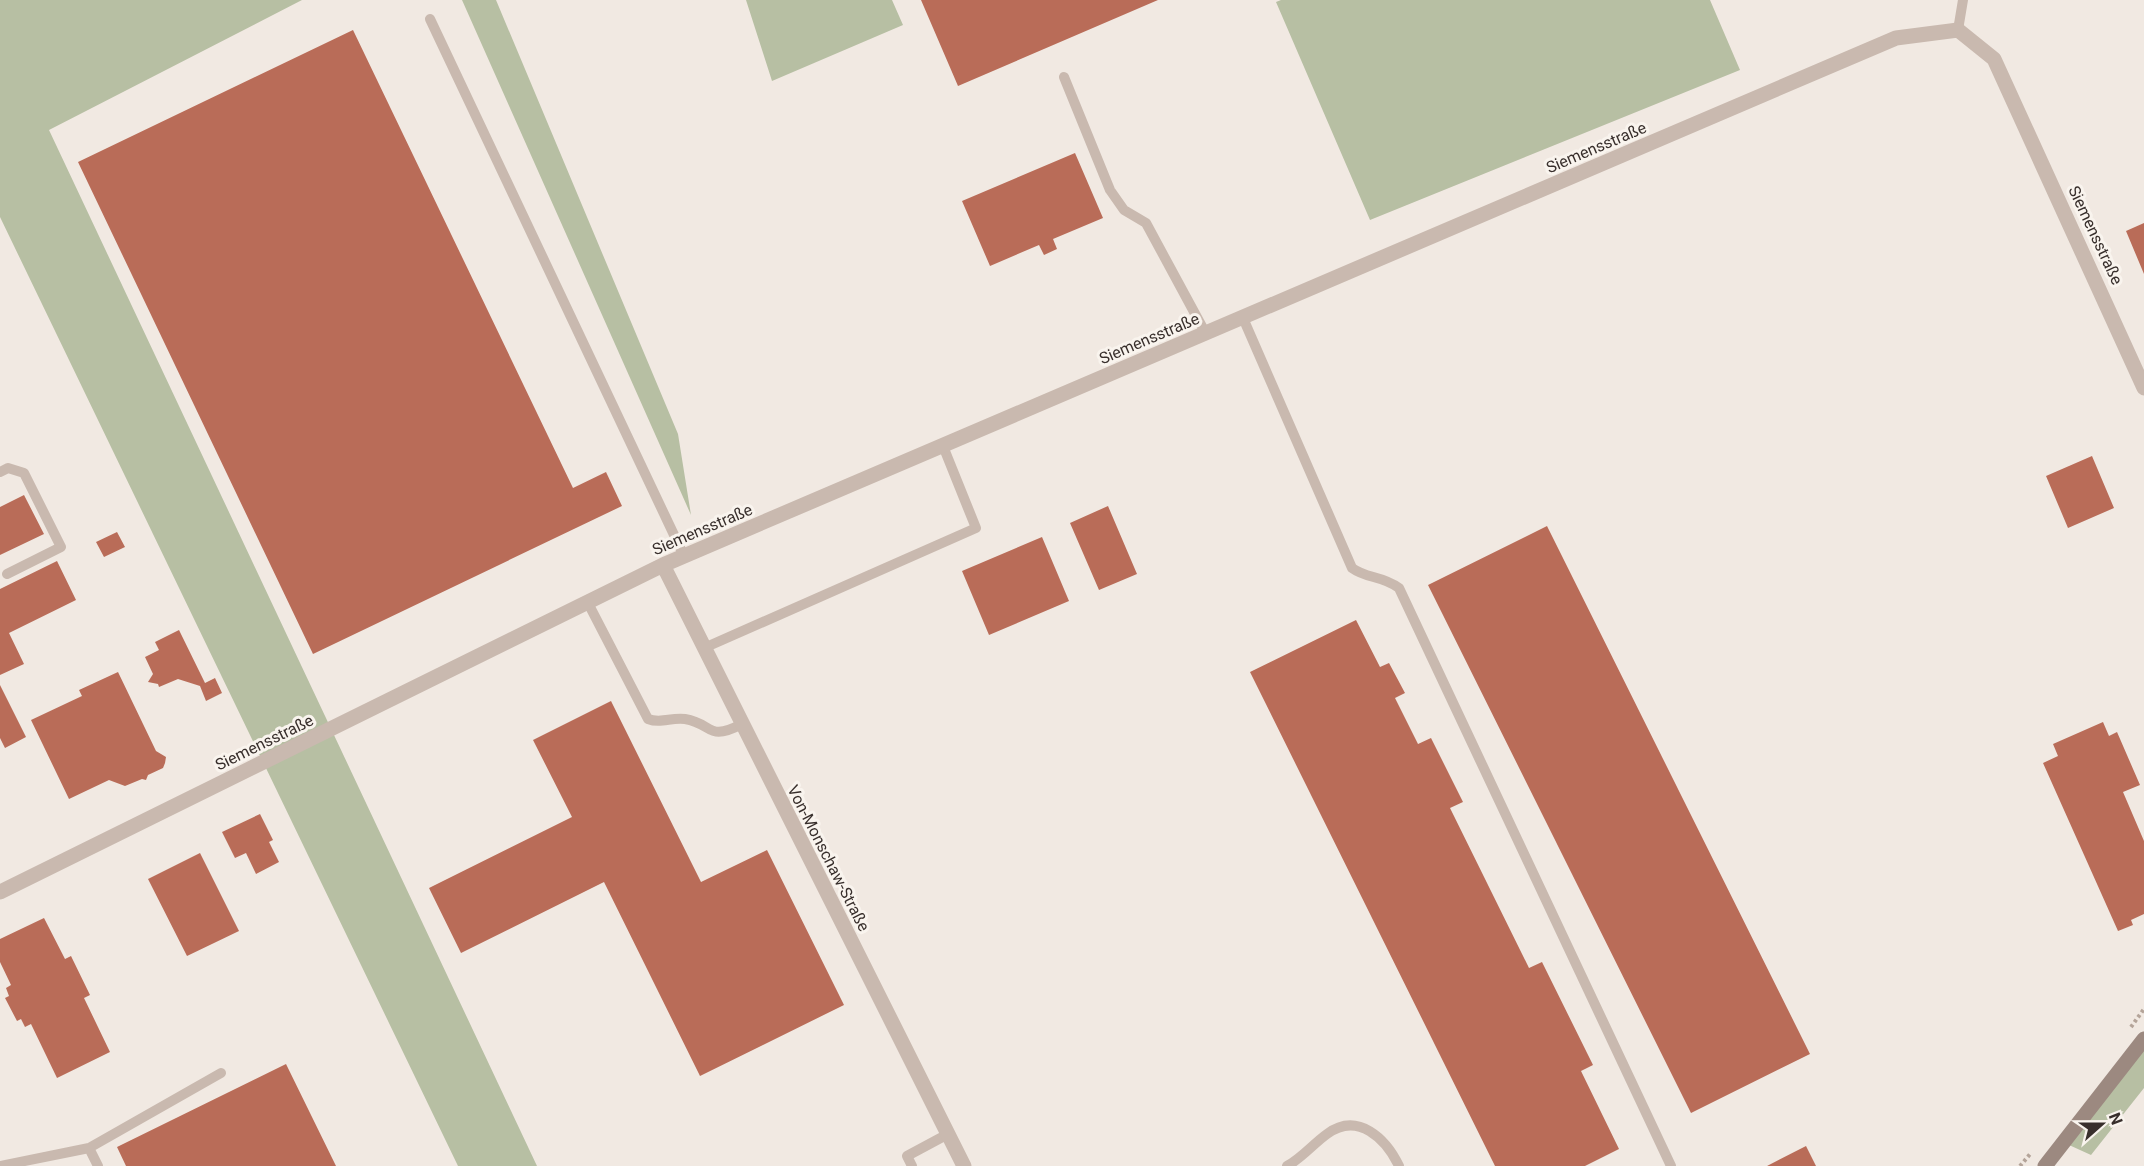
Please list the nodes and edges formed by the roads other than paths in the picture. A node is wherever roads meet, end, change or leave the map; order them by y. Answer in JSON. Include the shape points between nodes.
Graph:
{"nodes":[{"id":1,"x":1964,"y":0,"type":"edge"},
{"id":2,"x":430,"y":19,"type":"dead end"},
{"id":3,"x":1958,"y":30,"type":"junction"},
{"id":4,"x":1064,"y":77,"type":"dead end"},
{"id":5,"x":1243,"y":318,"type":"junction"},
{"id":6,"x":1206,"y":333,"type":"junction"},
{"id":7,"x":2144,"y":388,"type":"edge"},
{"id":8,"x":943,"y":446,"type":"junction"},
{"id":9,"x":0,"y":472,"type":"edge"},
{"id":10,"x":684,"y":556,"type":"junction"},
{"id":11,"x":663,"y":565,"type":"junction"},
{"id":12,"x":6,"y":574,"type":"dead end"},
{"id":13,"x":588,"y":603,"type":"junction"},
{"id":14,"x":704,"y":648,"type":"junction"},
{"id":15,"x":742,"y":724,"type":"junction"},
{"id":16,"x":0,"y":892,"type":"edge"},
{"id":17,"x":2144,"y":1039,"type":"edge"},
{"id":18,"x":221,"y":1073,"type":"dead end"},
{"id":19,"x":948,"y":1134,"type":"junction"},
{"id":20,"x":89,"y":1148,"type":"junction"},
{"id":21,"x":0,"y":1166,"type":"edge"},
{"id":22,"x":98,"y":1166,"type":"edge"},
{"id":23,"x":912,"y":1166,"type":"edge"},
{"id":24,"x":964,"y":1166,"type":"edge"},
{"id":25,"x":1287,"y":1166,"type":"edge"},
{"id":26,"x":1399,"y":1166,"type":"edge"},
{"id":27,"x":1671,"y":1166,"type":"edge"},
{"id":28,"x":2045,"y":1166,"type":"edge"}],
"edges":[{"from":1,"to":3,"type":"lane"},
{"from":2,"to":10,"type":"lane"},
{"from":3,"to":5,"type":"street","name":"Siemensstraße","via":[[1896,38]]},
{"from":3,"to":7,"type":"street","name":"Siemensstraße","via":[[1994,59]]},
{"from":4,"to":6,"type":"lane","via":[[1110,190],[1124,210],[1146,223]]},
{"from":5,"to":6,"type":"street","name":"Siemensstraße"},
{"from":5,"to":27,"type":"lane","via":[[1352,568],[1359,574],[1386,579],[1399,588]]},
{"from":6,"to":8,"type":"street","name":"Siemensstraße"},
{"from":8,"to":10,"type":"street","name":"Siemensstraße"},
{"from":8,"to":14,"type":"lane","via":[[976,528]]},
{"from":9,"to":12,"type":"lane","via":[[8,468],[24,473],[61,547]]},
{"from":10,"to":11,"type":"street","name":"Siemensstraße"},
{"from":11,"to":13,"type":"street","name":"Siemensstraße"},
{"from":11,"to":14,"type":"street","name":"Von-Monschaw-Straße"},
{"from":13,"to":15,"type":"lane","via":[[648,719],[657,723],[686,719],[715,733]]},
{"from":13,"to":16,"type":"street","name":"Siemensstraße"},
{"from":14,"to":15,"type":"street","name":"Von-Monschaw-Straße"},
{"from":15,"to":19,"type":"street","name":"Von-Monschaw-Straße"},
{"from":17,"to":28,"type":"street"},
{"from":18,"to":20,"type":"lane"},
{"from":19,"to":23,"type":"lane","via":[[907,1156]]},
{"from":19,"to":24,"type":"street","name":"Von-Monschaw-Straße"},
{"from":20,"to":21,"type":"lane"},
{"from":20,"to":22,"type":"lane"},
{"from":25,"to":26,"type":"lane","via":[[1329,1132],[1348,1125],[1379,1136],[1392,1150]]}]}
